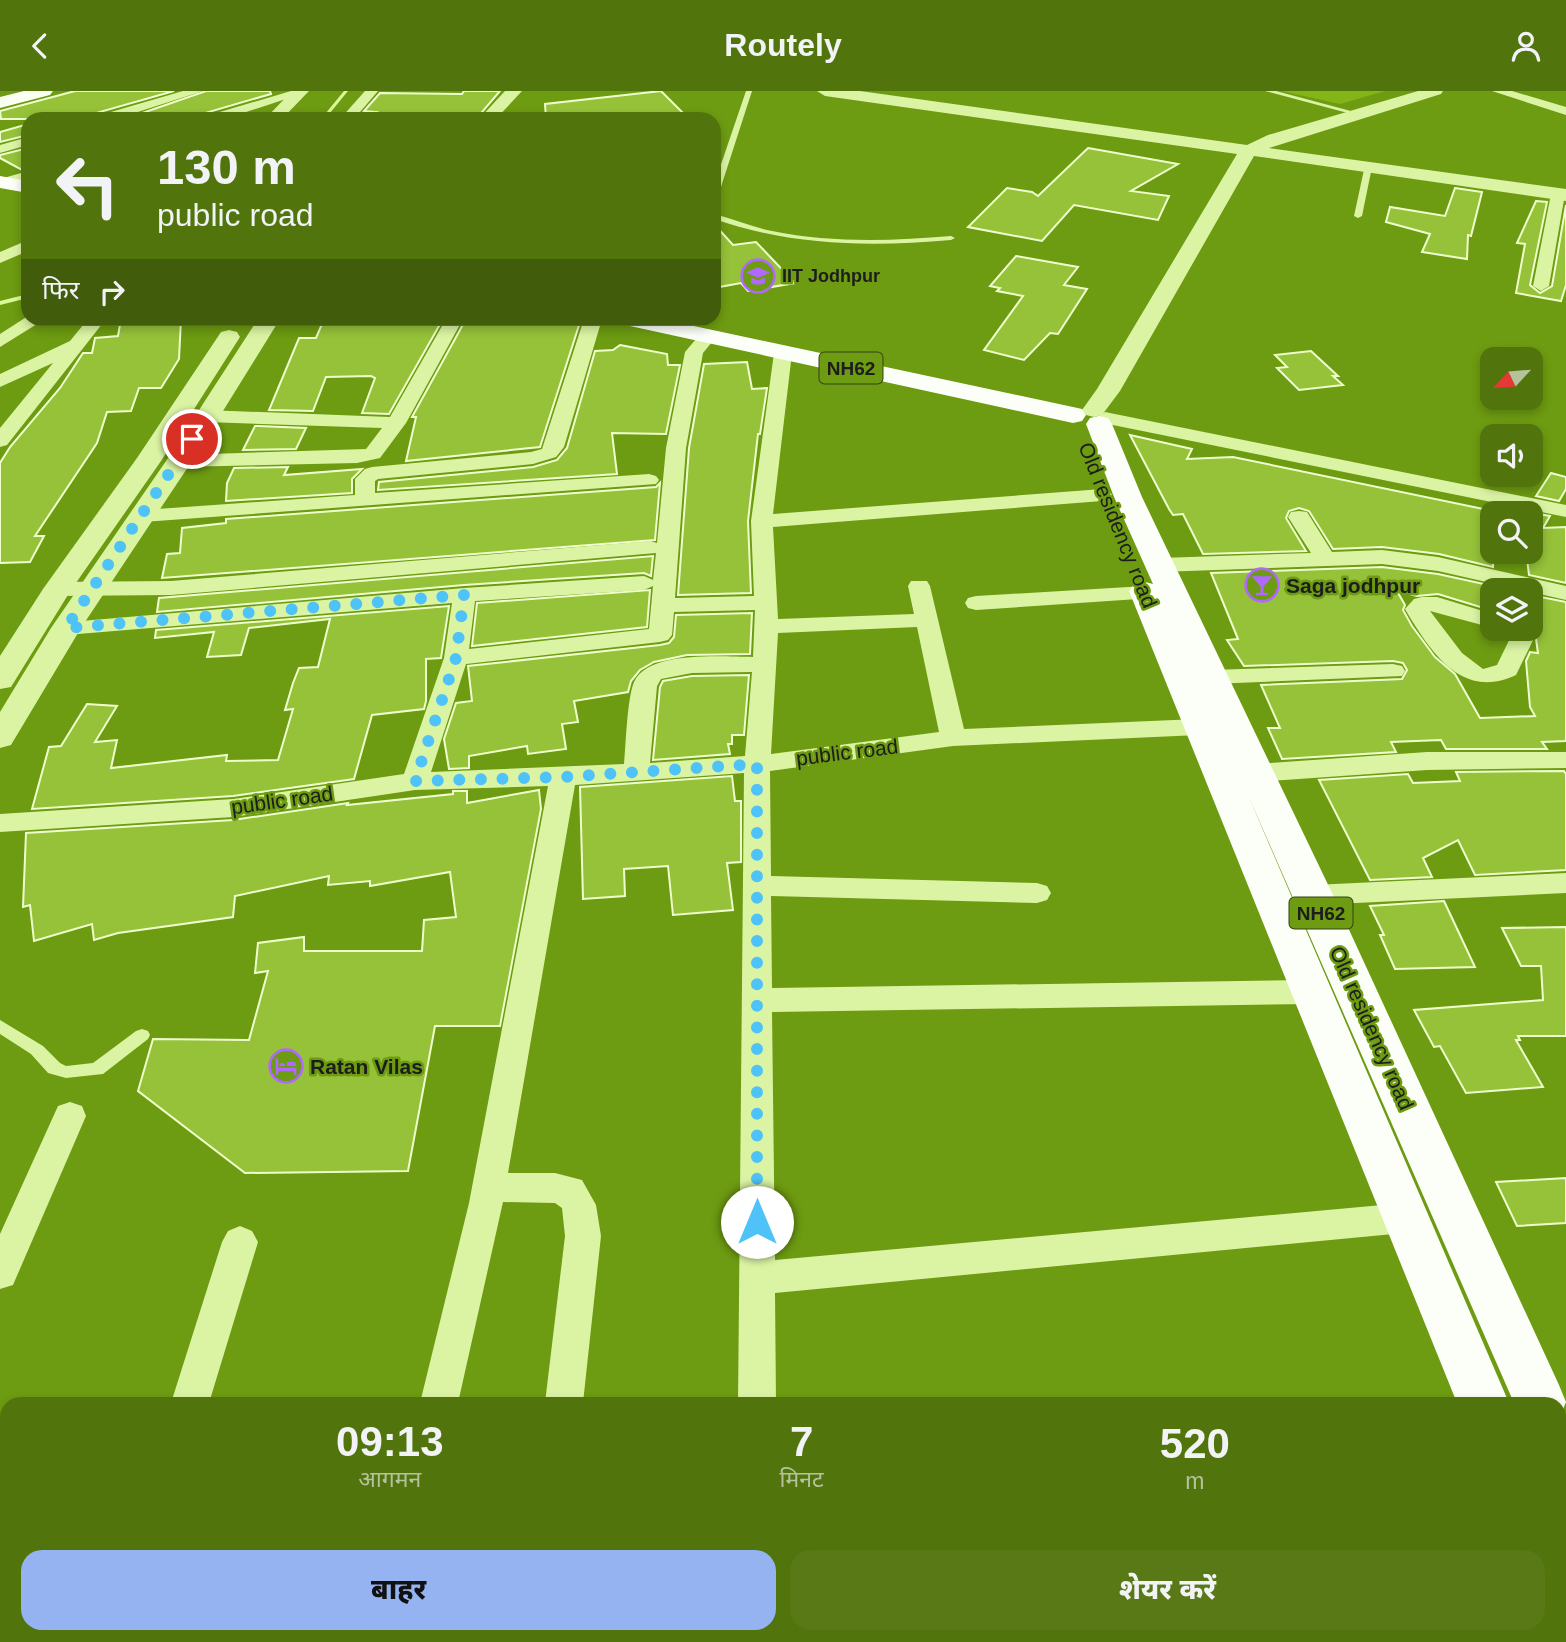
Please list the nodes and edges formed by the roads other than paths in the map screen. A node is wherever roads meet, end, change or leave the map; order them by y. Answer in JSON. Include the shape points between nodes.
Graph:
{"nodes":[{"id":1,"x":16,"y":91,"type":"edge"},
{"id":2,"x":44,"y":91,"type":"edge"},
{"id":3,"x":197,"y":91,"type":"edge"},
{"id":4,"x":372,"y":91,"type":"edge"},
{"id":5,"x":514,"y":91,"type":"edge"},
{"id":6,"x":749,"y":91,"type":"edge"},
{"id":7,"x":825,"y":91,"type":"edge"},
{"id":8,"x":1268,"y":91,"type":"edge"},
{"id":9,"x":1435,"y":91,"type":"edge"},
{"id":10,"x":1498,"y":91,"type":"edge"},
{"id":11,"x":304,"y":92,"type":"edge"},
{"id":12,"x":0,"y":96,"type":"edge"},
{"id":13,"x":0,"y":103,"type":"edge"},
{"id":14,"x":1566,"y":111,"type":"edge"},
{"id":15,"x":126,"y":112,"type":"edge"},
{"id":16,"x":235,"y":112,"type":"edge"},
{"id":17,"x":281,"y":112,"type":"edge"},
{"id":18,"x":291,"y":112,"type":"edge"},
{"id":19,"x":353,"y":112,"type":"edge"},
{"id":20,"x":494,"y":112,"type":"edge"},
{"id":21,"x":1359,"y":114,"type":"junction"},
{"id":22,"x":21,"y":143,"type":"edge"},
{"id":23,"x":0,"y":149,"type":"edge"},
{"id":24,"x":1248,"y":151,"type":"junction"},
{"id":25,"x":1368,"y":167,"type":"junction"},
{"id":26,"x":721,"y":173,"type":"edge"},
{"id":27,"x":21,"y":178,"type":"edge"},
{"id":28,"x":1,"y":185,"type":"edge"},
{"id":29,"x":21,"y":186,"type":"edge"},
{"id":30,"x":21,"y":192,"type":"edge"},
{"id":31,"x":1562,"y":194,"type":"edge"},
{"id":32,"x":1358,"y":216,"type":"dead end"},
{"id":33,"x":721,"y":219,"type":"edge"},
{"id":34,"x":951,"y":238,"type":"dead end"},
{"id":35,"x":21,"y":248,"type":"edge"},
{"id":36,"x":2,"y":257,"type":"edge"},
{"id":37,"x":21,"y":260,"type":"edge"},
{"id":38,"x":1541,"y":286,"type":"dead end"},
{"id":39,"x":21,"y":317,"type":"edge"},
{"id":40,"x":0,"y":320,"type":"edge"},
{"id":41,"x":25,"y":326,"type":"edge"},
{"id":42,"x":92,"y":326,"type":"edge"},
{"id":43,"x":237,"y":326,"type":"edge"},
{"id":44,"x":264,"y":326,"type":"edge"},
{"id":45,"x":450,"y":326,"type":"edge"},
{"id":46,"x":591,"y":326,"type":"edge"},
{"id":47,"x":662,"y":326,"type":"edge"},
{"id":48,"x":702,"y":326,"type":"edge"},
{"id":49,"x":708,"y":336,"type":"junction"},
{"id":50,"x":0,"y":342,"type":"edge"},
{"id":51,"x":79,"y":343,"type":"junction"},
{"id":52,"x":783,"y":353,"type":"junction"},
{"id":53,"x":0,"y":381,"type":"edge"},
{"id":54,"x":1088,"y":416,"type":"junction"},
{"id":55,"x":206,"y":417,"type":"junction"},
{"id":56,"x":396,"y":423,"type":"junction"},
{"id":57,"x":0,"y":441,"type":"edge"},
{"id":58,"x":179,"y":461,"type":"junction"},
{"id":59,"x":649,"y":479,"type":"dead end"},
{"id":60,"x":1102,"y":495,"type":"junction"},
{"id":61,"x":365,"y":500,"type":"junction"},
{"id":62,"x":1566,"y":510,"type":"edge"},
{"id":63,"x":143,"y":516,"type":"junction"},
{"id":64,"x":1299,"y":517,"type":"dead end"},
{"id":65,"x":762,"y":521,"type":"junction"},
{"id":66,"x":650,"y":548,"type":"dead end"},
{"id":67,"x":1325,"y":558,"type":"junction"},
{"id":68,"x":1493,"y":578,"type":"edge"},
{"id":69,"x":1153,"y":579,"type":"junction"},
{"id":70,"x":644,"y":583,"type":"dead end"},
{"id":71,"x":919,"y":586,"type":"dead end"},
{"id":72,"x":57,"y":589,"type":"junction"},
{"id":73,"x":1543,"y":589,"type":"edge"},
{"id":74,"x":92,"y":590,"type":"junction"},
{"id":75,"x":1566,"y":593,"type":"edge"},
{"id":76,"x":464,"y":595,"type":"junction"},
{"id":77,"x":976,"y":603,"type":"dead end"},
{"id":78,"x":661,"y":605,"type":"junction"},
{"id":79,"x":767,"y":615,"type":"junction"},
{"id":80,"x":1480,"y":617,"type":"edge"},
{"id":81,"x":926,"y":620,"type":"junction"},
{"id":82,"x":66,"y":628,"type":"junction"},
{"id":83,"x":1519,"y":641,"type":"edge"},
{"id":84,"x":456,"y":658,"type":"junction"},
{"id":85,"x":766,"y":665,"type":"junction"},
{"id":86,"x":1393,"y":671,"type":"dead end"},
{"id":87,"x":1212,"y":677,"type":"junction"},
{"id":88,"x":0,"y":680,"type":"edge"},
{"id":89,"x":1217,"y":726,"type":"junction"},
{"id":90,"x":0,"y":738,"type":"edge"},
{"id":91,"x":953,"y":738,"type":"junction"},
{"id":92,"x":1566,"y":759,"type":"edge"},
{"id":93,"x":757,"y":764,"type":"junction"},
{"id":94,"x":635,"y":772,"type":"junction"},
{"id":95,"x":1256,"y":773,"type":"junction"},
{"id":96,"x":563,"y":777,"type":"junction"},
{"id":97,"x":415,"y":781,"type":"junction"},
{"id":98,"x":0,"y":824,"type":"edge"},
{"id":99,"x":1566,"y":883,"type":"edge"},
{"id":100,"x":759,"y":886,"type":"junction"},
{"id":101,"x":1037,"y":893,"type":"dead end"},
{"id":102,"x":1312,"y":895,"type":"junction"},
{"id":103,"x":1312,"y":992,"type":"junction"},
{"id":104,"x":758,"y":1000,"type":"junction"},
{"id":105,"x":0,"y":1026,"type":"edge"},
{"id":106,"x":142,"y":1035,"type":"dead end"},
{"id":107,"x":70,"y":1116,"type":"dead end"},
{"id":108,"x":488,"y":1187,"type":"junction"},
{"id":109,"x":1404,"y":1218,"type":"junction"},
{"id":110,"x":240,"y":1242,"type":"dead end"},
{"id":111,"x":0,"y":1273,"type":"edge"},
{"id":112,"x":757,"y":1278,"type":"junction"},
{"id":113,"x":192,"y":1397,"type":"edge"},
{"id":114,"x":440,"y":1397,"type":"edge"},
{"id":115,"x":565,"y":1397,"type":"edge"},
{"id":116,"x":757,"y":1397,"type":"edge"},
{"id":117,"x":1480,"y":1397,"type":"edge"},
{"id":118,"x":1537,"y":1397,"type":"edge"}],
"edges":[{"from":1,"to":12,"type":"main road"},
{"from":2,"to":13,"type":"main road"},
{"from":3,"to":15,"type":"street"},
{"from":4,"to":19,"type":"street"},
{"from":5,"to":20,"type":"street"},
{"from":6,"to":26,"type":"lane"},
{"from":7,"to":24,"type":"street"},
{"from":8,"to":21,"type":"lane"},
{"from":9,"to":21,"type":"street"},
{"from":10,"to":14,"type":"street"},
{"from":11,"to":16,"type":"street"},
{"from":11,"to":17,"type":"street"},
{"from":11,"to":18,"type":"street"},
{"from":21,"to":24,"type":"street"},
{"from":22,"to":23,"type":"street"},
{"from":24,"to":25,"type":"street"},
{"from":24,"to":54,"type":"street","via":[[1108,391]]},
{"from":25,"to":31,"type":"street"},
{"from":25,"to":32,"type":"lane"},
{"from":27,"to":28,"type":"street"},
{"from":28,"to":29,"type":"highway"},
{"from":28,"to":30,"type":"highway"},
{"from":31,"to":38,"type":"street"},
{"from":33,"to":34,"type":"lane","via":[[837,244]]},
{"from":35,"to":36,"type":"street"},
{"from":36,"to":37,"type":"street"},
{"from":39,"to":40,"type":"street"},
{"from":41,"to":50,"type":"street"},
{"from":42,"to":51,"type":"street"},
{"from":43,"to":72,"type":"street"},
{"from":44,"to":55,"type":"street"},
{"from":45,"to":56,"type":"street"},
{"from":46,"to":61,"type":"street","via":[[549,453],[372,473],[365,479]]},
{"from":47,"to":49,"type":"highway","name":"Old residency road","number":"NH62"},
{"from":48,"to":54,"type":"highway","number":"NH62"},
{"from":49,"to":52,"type":"highway","name":"Old residency road","number":"NH62"},
{"from":49,"to":78,"type":"street","via":[[694,352],[676,448]]},
{"from":51,"to":53,"type":"street"},
{"from":51,"to":57,"type":"street"},
{"from":52,"to":54,"type":"highway","name":"Old residency road","number":"NH62"},
{"from":52,"to":65,"type":"street"},
{"from":54,"to":60,"type":"highway","name":"Old residency road","number":"NH62"},
{"from":54,"to":62,"type":"street"},
{"from":54,"to":69,"type":"highway","name":"Old residency road","number":"NH62","via":[[1128,497]]},
{"from":55,"to":56,"type":"street"},
{"from":55,"to":58,"type":"street"},
{"from":56,"to":58,"type":"street","via":[[378,450],[364,456]]},
{"from":58,"to":63,"type":"street"},
{"from":59,"to":61,"type":"street"},
{"from":60,"to":65,"type":"street"},
{"from":60,"to":69,"type":"highway","name":"Old residency road","number":"NH62"},
{"from":61,"to":63,"type":"street"},
{"from":63,"to":74,"type":"street"},
{"from":64,"to":67,"type":"street"},
{"from":65,"to":79,"type":"street"},
{"from":66,"to":74,"type":"street","via":[[171,588]]},
{"from":67,"to":68,"type":"street","via":[[1411,560]]},
{"from":67,"to":69,"type":"street"},
{"from":69,"to":77,"type":"street"},
{"from":69,"to":87,"type":"highway","name":"Old residency road","number":"NH62"},
{"from":69,"to":89,"type":"highway","name":"Old residency road","number":"NH62"},
{"from":70,"to":76,"type":"street"},
{"from":71,"to":81,"type":"street"},
{"from":72,"to":74,"type":"street"},
{"from":72,"to":88,"type":"street"},
{"from":73,"to":75,"type":"street"},
{"from":74,"to":82,"type":"street"},
{"from":76,"to":82,"type":"street"},
{"from":76,"to":84,"type":"street"},
{"from":78,"to":79,"type":"street"},
{"from":78,"to":84,"type":"street","via":[[660,635]]},
{"from":79,"to":81,"type":"street"},
{"from":79,"to":85,"type":"street"},
{"from":80,"to":83,"type":"street","via":[[1437,604],[1422,604],[1417,609],[1460,667],[1474,675],[1507,670]]},
{"from":81,"to":91,"type":"street"},
{"from":82,"to":90,"type":"street"},
{"from":84,"to":97,"type":"street"},
{"from":85,"to":93,"type":"street"},
{"from":85,"to":94,"type":"street","via":[[679,666],[655,672],[645,686]]},
{"from":86,"to":87,"type":"street"},
{"from":87,"to":89,"type":"highway","name":"Old residency road","number":"NH62"},
{"from":89,"to":91,"type":"street","name":"public road"},
{"from":89,"to":95,"type":"highway","name":"Old residency road","number":"NH62"},
{"from":89,"to":103,"type":"highway","name":"Old residency road","number":"NH62"},
{"from":91,"to":93,"type":"street","name":"public road"},
{"from":92,"to":95,"type":"street","via":[[1427,761]]},
{"from":93,"to":94,"type":"street","name":"public road"},
{"from":93,"to":100,"type":"street"},
{"from":94,"to":96,"type":"street","name":"public road"},
{"from":95,"to":102,"type":"highway","name":"Old residency road","number":"NH62"},
{"from":96,"to":97,"type":"street","name":"public road"},
{"from":96,"to":108,"type":"street"},
{"from":97,"to":98,"type":"street","name":"public road","via":[[220,809]]},
{"from":99,"to":102,"type":"street"},
{"from":100,"to":101,"type":"street"},
{"from":100,"to":104,"type":"street"},
{"from":102,"to":118,"type":"highway","name":"Old residency road","number":"NH62"},
{"from":103,"to":104,"type":"street"},
{"from":103,"to":109,"type":"highway","name":"Old residency road","number":"NH62"},
{"from":104,"to":112,"type":"street"},
{"from":105,"to":106,"type":"lane","via":[[37,1050],[54,1068],[66,1072],[97,1069]]},
{"from":107,"to":111,"type":"street"},
{"from":108,"to":114,"type":"street"},
{"from":108,"to":115,"type":"street","via":[[555,1188],[570,1191],[579,1205],[583,1236]]},
{"from":109,"to":112,"type":"street"},
{"from":109,"to":117,"type":"highway","name":"Old residency road","number":"NH62"},
{"from":110,"to":113,"type":"street"},
{"from":112,"to":116,"type":"street"}]}
